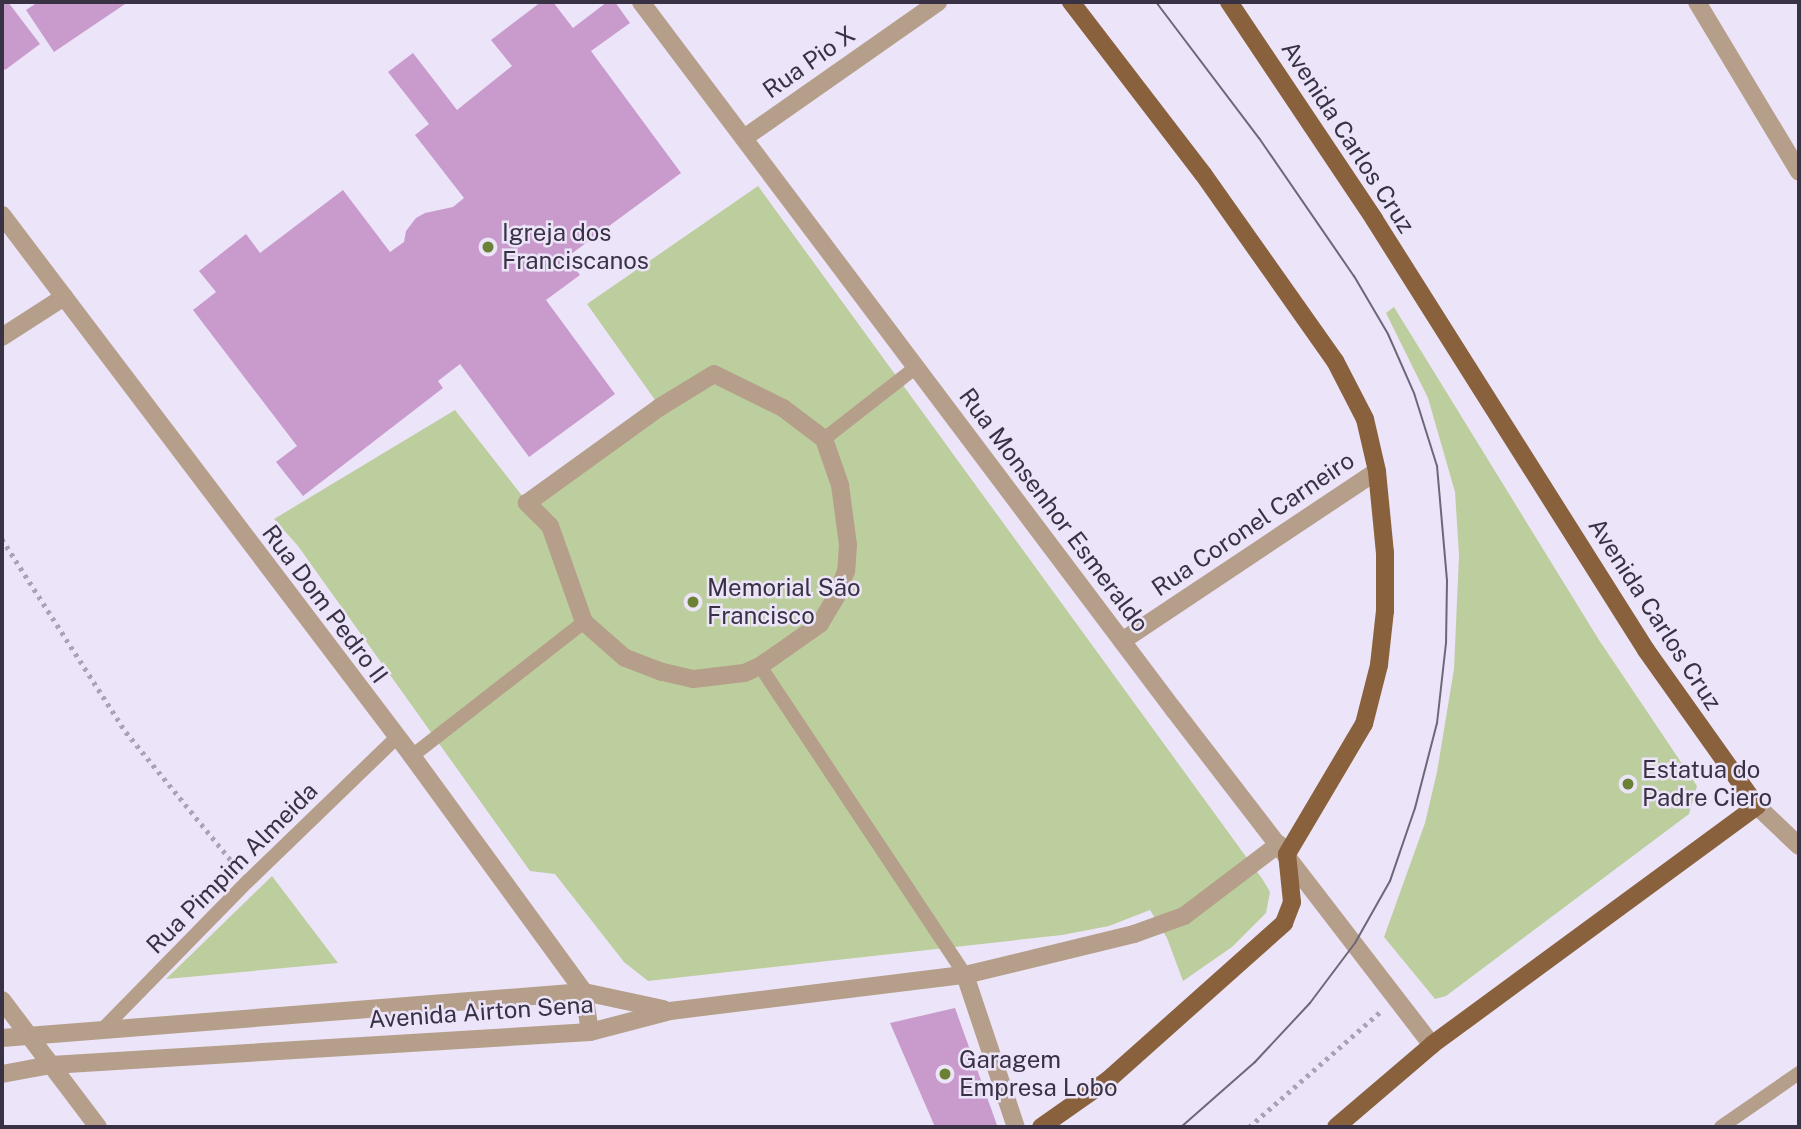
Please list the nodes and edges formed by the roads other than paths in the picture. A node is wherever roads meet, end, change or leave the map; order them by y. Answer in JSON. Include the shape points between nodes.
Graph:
{"nodes":[{"id":1,"x":641,"y":2,"type":"edge"},
{"id":2,"x":938,"y":2,"type":"edge"},
{"id":3,"x":1071,"y":2,"type":"edge"},
{"id":4,"x":1229,"y":2,"type":"edge"},
{"id":5,"x":1697,"y":2,"type":"edge"},
{"id":6,"x":744,"y":138,"type":"junction"},
{"id":7,"x":1799,"y":172,"type":"edge"},
{"id":8,"x":2,"y":215,"type":"edge"},
{"id":9,"x":64,"y":297,"type":"junction"},
{"id":10,"x":2,"y":337,"type":"edge"},
{"id":11,"x":916,"y":367,"type":"junction"},
{"id":12,"x":824,"y":439,"type":"junction"},
{"id":13,"x":1377,"y":471,"type":"junction"},
{"id":14,"x":584,"y":622,"type":"junction"},
{"id":15,"x":1122,"y":641,"type":"junction"},
{"id":16,"x":760,"y":666,"type":"junction"},
{"id":17,"x":395,"y":739,"type":"junction"},
{"id":18,"x":412,"y":756,"type":"junction"},
{"id":19,"x":1757,"y":806,"type":"junction"},
{"id":20,"x":1799,"y":846,"type":"edge"},
{"id":21,"x":1283,"y":849,"type":"junction"},
{"id":22,"x":965,"y":975,"type":"junction"},
{"id":23,"x":584,"y":992,"type":"junction"},
{"id":24,"x":2,"y":1000,"type":"edge"},
{"id":25,"x":670,"y":1010,"type":"junction"},
{"id":26,"x":102,"y":1031,"type":"junction"},
{"id":27,"x":590,"y":1032,"type":"junction"},
{"id":28,"x":29,"y":1036,"type":"junction"},
{"id":29,"x":2,"y":1038,"type":"edge"},
{"id":30,"x":1432,"y":1045,"type":"junction"},
{"id":31,"x":51,"y":1065,"type":"junction"},
{"id":32,"x":1799,"y":1073,"type":"edge"},
{"id":33,"x":2,"y":1074,"type":"edge"},
{"id":34,"x":97,"y":1127,"type":"edge"},
{"id":35,"x":1016,"y":1127,"type":"edge"},
{"id":36,"x":1041,"y":1127,"type":"edge"},
{"id":37,"x":1336,"y":1127,"type":"edge"},
{"id":38,"x":1721,"y":1127,"type":"edge"}],
"edges":[{"from":1,"to":6,"type":"street","name":"Rua Monsenhor Esmeraldo"},
{"from":2,"to":6,"type":"street","name":"Rua Pio X"},
{"from":3,"to":13,"type":"main road","via":[[1203,174],[1335,361],[1365,419]]},
{"from":4,"to":19,"type":"main road","name":"Avenida Carlos Cruz","via":[[1374,219],[1646,650]]},
{"from":5,"to":7,"type":"street"},
{"from":6,"to":11,"type":"street","name":"Rua Monsenhor Esmeraldo"},
{"from":8,"to":9,"type":"street","name":"Rua Dom Pedro II"},
{"from":9,"to":10,"type":"street"},
{"from":9,"to":17,"type":"street","name":"Rua Dom Pedro II"},
{"from":11,"to":12,"type":"lane"},
{"from":11,"to":15,"type":"street","name":"Rua Monsenhor Esmeraldo"},
{"from":12,"to":14,"type":"street","via":[[783,408],[715,374],[660,407],[527,503],[550,526]]},
{"from":12,"to":16,"type":"street","via":[[840,485],[848,545],[846,570],[820,624]]},
{"from":13,"to":15,"type":"street","name":"Rua Coronel Carneiro"},
{"from":13,"to":21,"type":"main road","via":[[1385,553],[1379,665],[1364,724]]},
{"from":14,"to":16,"type":"street","via":[[625,658],[693,679],[744,673]]},
{"from":14,"to":18,"type":"lane"},
{"from":15,"to":21,"type":"street","name":"Rua Monsenhor Esmeraldo"},
{"from":16,"to":22,"type":"lane"},
{"from":17,"to":18,"type":"street","name":"Rua Dom Pedro II"},
{"from":17,"to":26,"type":"lane","name":"Rua Pimpim Almeida"},
{"from":18,"to":23,"type":"street","name":"Rua Dom Pedro II"},
{"from":19,"to":20,"type":"street"},
{"from":19,"to":30,"type":"main road"},
{"from":21,"to":22,"type":"street","via":[[1184,916],[1134,934]]},
{"from":21,"to":30,"type":"street","name":"Rua Monsenhor Esmeraldo"},
{"from":21,"to":36,"type":"main road","via":[[1292,902],[1284,923],[1108,1080]]},
{"from":22,"to":25,"type":"street"},
{"from":22,"to":35,"type":"street"},
{"from":23,"to":25,"type":"street","name":"Avenida Airton Sena"},
{"from":23,"to":26,"type":"street","name":"Avenida Airton Sena"},
{"from":23,"to":27,"type":"street","name":"Rua Dom Pedro II"},
{"from":24,"to":28,"type":"street"},
{"from":25,"to":27,"type":"street","name":"Avenida Airton Sena"},
{"from":26,"to":28,"type":"street","name":"Avenida Airton Sena"},
{"from":27,"to":31,"type":"street","name":"Avenida Airton Sena"},
{"from":28,"to":29,"type":"street","name":"Avenida Airton Sena"},
{"from":28,"to":31,"type":"street"},
{"from":30,"to":37,"type":"main road"},
{"from":31,"to":33,"type":"street","name":"Avenida Airton Sena"},
{"from":31,"to":34,"type":"street"},
{"from":32,"to":38,"type":"lane"}]}
